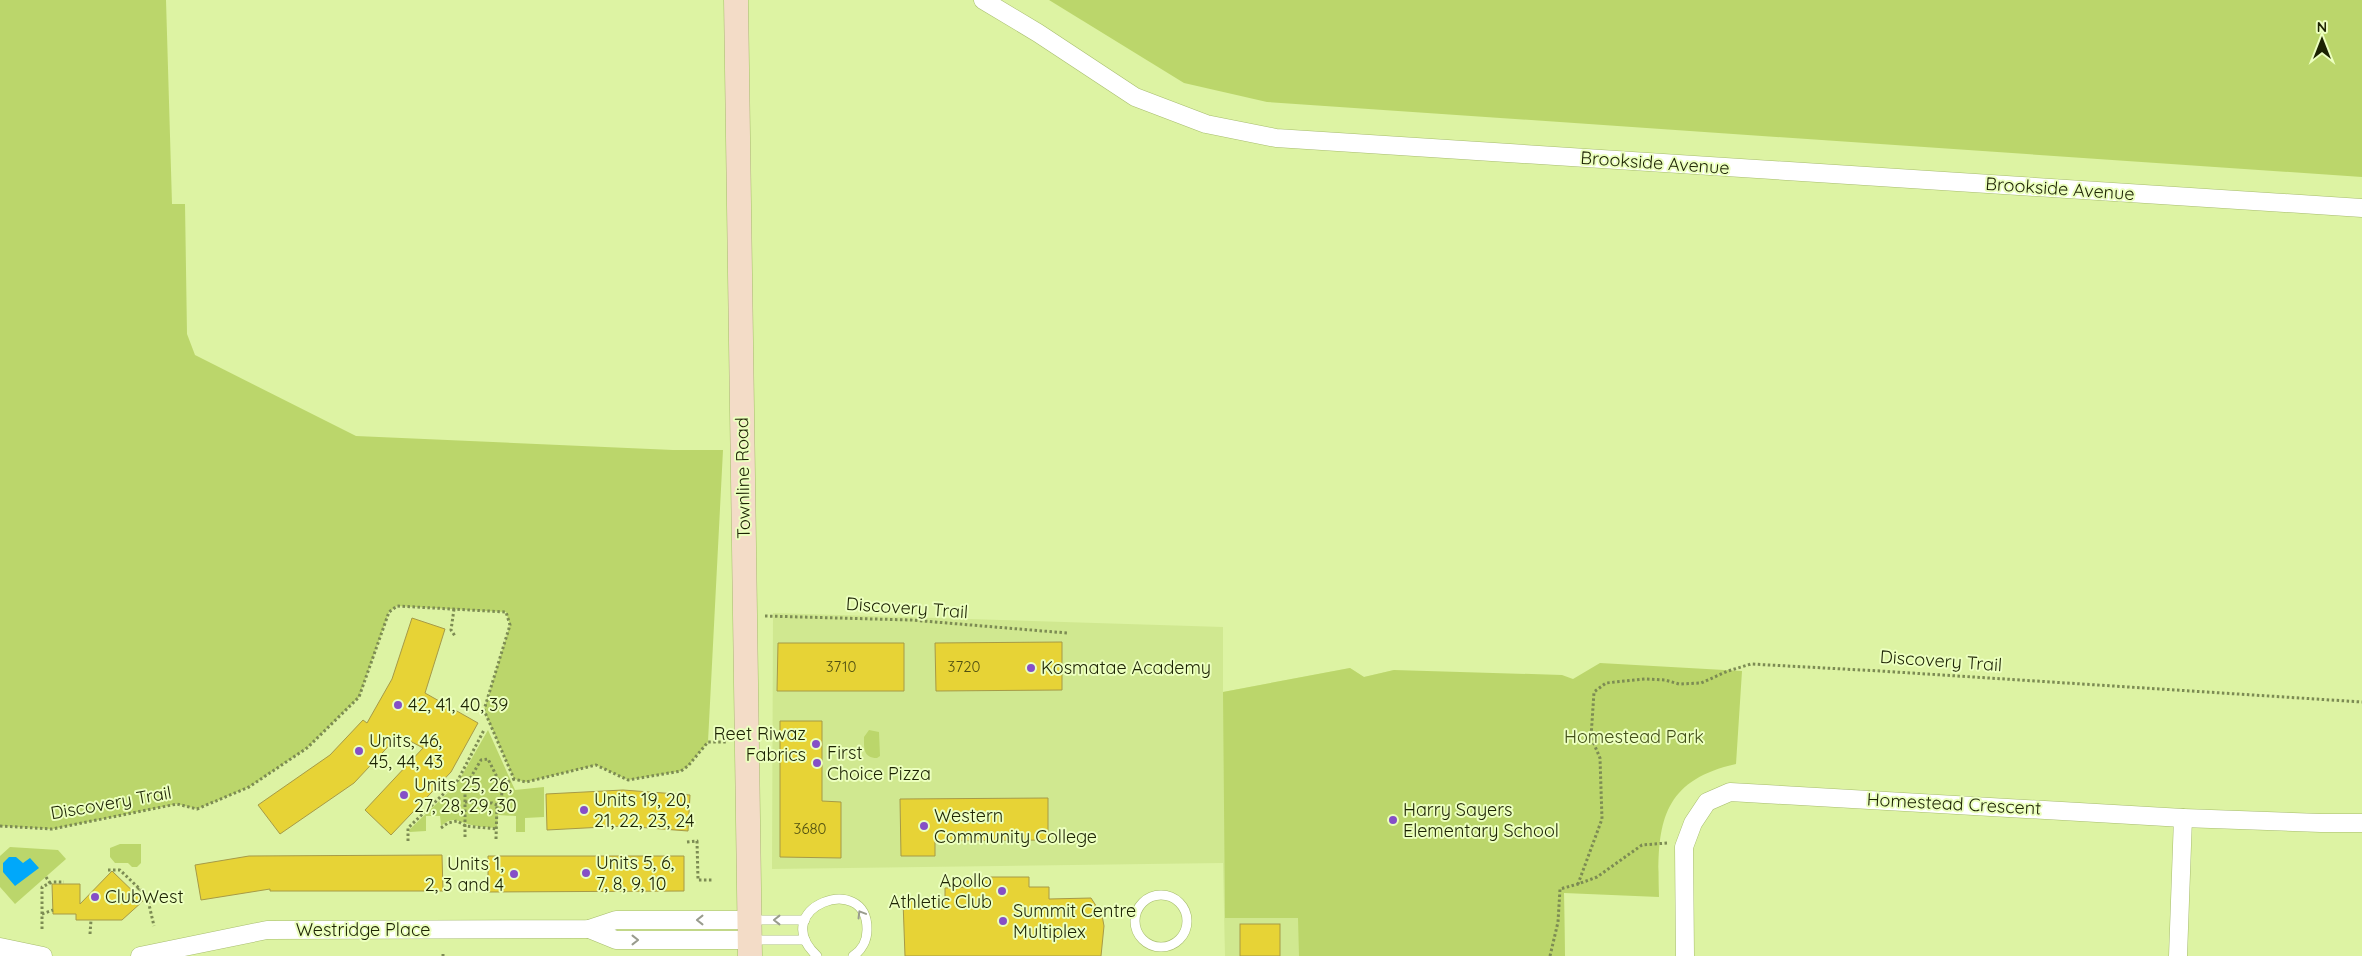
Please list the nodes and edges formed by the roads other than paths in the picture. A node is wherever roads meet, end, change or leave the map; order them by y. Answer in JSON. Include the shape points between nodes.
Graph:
{"nodes":[{"id":1,"x":736,"y":0,"type":"edge"},
{"id":2,"x":983,"y":0,"type":"edge"},
{"id":3,"x":2362,"y":208,"type":"edge"},
{"id":4,"x":2183,"y":818,"type":"junction"},
{"id":5,"x":2362,"y":822,"type":"edge"},
{"id":6,"x":805,"y":920,"type":"junction"},
{"id":7,"x":1186,"y":928,"type":"joint"},
{"id":8,"x":749,"y":939,"type":"edge"},
{"id":9,"x":805,"y":940,"type":"junction"},
{"id":10,"x":0,"y":946,"type":"edge"},
{"id":11,"x":43,"y":956,"type":"edge"},
{"id":12,"x":140,"y":956,"type":"edge"},
{"id":13,"x":817,"y":956,"type":"edge"},
{"id":14,"x":853,"y":956,"type":"edge"},
{"id":15,"x":1685,"y":956,"type":"edge"},
{"id":16,"x":2178,"y":956,"type":"edge"}],
"edges":[{"from":1,"to":8,"type":"street","name":"Townline Road"},
{"from":2,"to":3,"type":"street","name":"Brookside Avenue","via":[[1136,97],[1206,124],[1276,138]]},
{"from":4,"to":5,"type":"street","name":"Homestead Crescent"},
{"from":4,"to":15,"type":"street","name":"Homestead Crescent","via":[[1730,792],[1706,802],[1686,843]]},
{"from":4,"to":16,"type":"street"},
{"from":6,"to":8,"type":"lane","one_way":true},
{"from":6,"to":9,"type":"lane"},
{"from":14,"to":6,"type":"lane","one_way":true,"via":[[863,946],[866,937],[864,916],[858,908],[844,900],[828,899],[810,910]]},
{"from":7,"to":7,"type":"lane","via":[[1181,904],[1167,895],[1150,897],[1142,902],[1134,918],[1138,935],[1152,946],[1169,946],[1182,936]]},
{"from":8,"to":9,"type":"lane"},
{"from":8,"to":12,"type":"street","name":"Westridge Place","via":[[616,940],[589,929],[267,930]]},
{"from":9,"to":13,"type":"lane"},
{"from":10,"to":11,"type":"street"}]}
